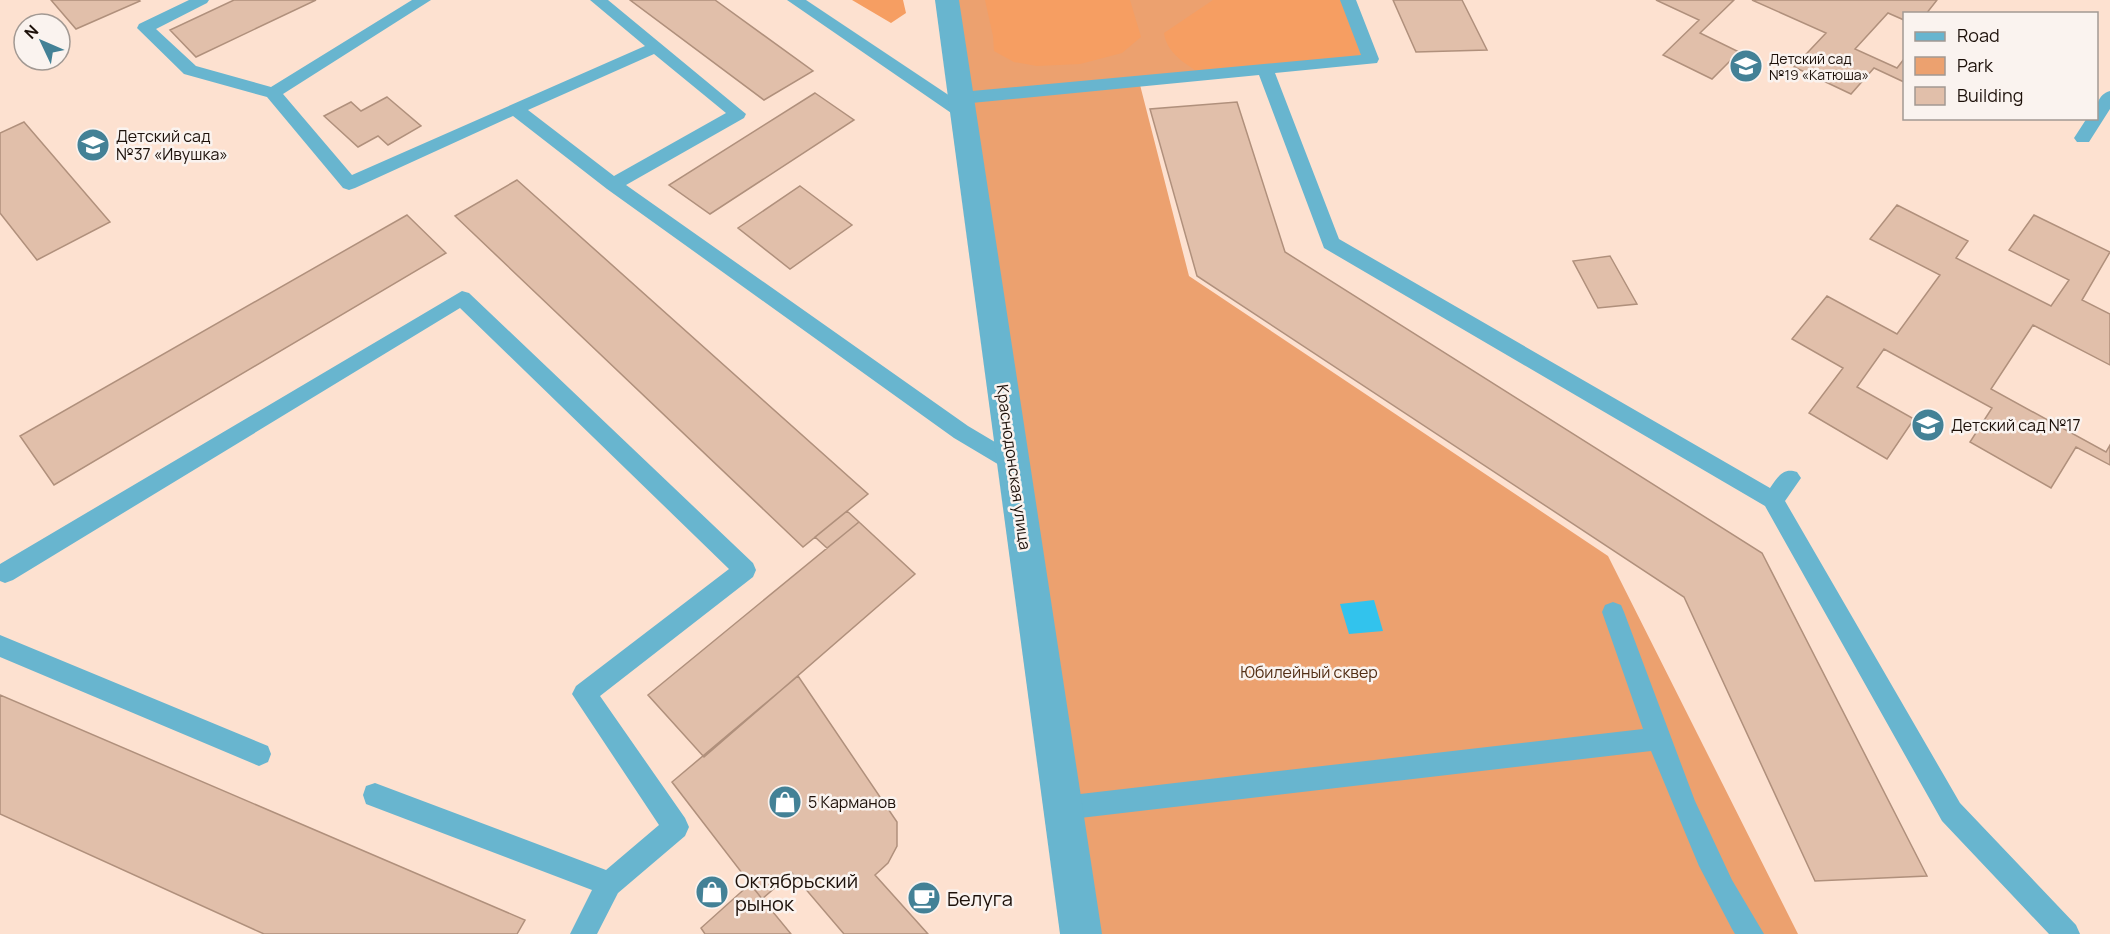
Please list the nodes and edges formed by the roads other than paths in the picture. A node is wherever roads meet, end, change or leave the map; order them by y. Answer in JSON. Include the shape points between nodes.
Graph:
{"nodes":[{"id":1,"x":201,"y":0,"type":"edge"},
{"id":2,"x":423,"y":0,"type":"edge"},
{"id":3,"x":598,"y":0,"type":"edge"},
{"id":4,"x":795,"y":0,"type":"edge"},
{"id":5,"x":946,"y":0,"type":"edge"},
{"id":6,"x":1348,"y":0,"type":"edge"},
{"id":7,"x":657,"y":46,"type":"junction"},
{"id":8,"x":1265,"y":69,"type":"junction"},
{"id":9,"x":273,"y":93,"type":"junction"},
{"id":10,"x":962,"y":106,"type":"junction"},
{"id":11,"x":514,"y":109,"type":"junction"},
{"id":12,"x":2094,"y":120,"type":"edge"},
{"id":13,"x":2083,"y":138,"type":"dead end"},
{"id":14,"x":613,"y":185,"type":"junction"},
{"id":15,"x":1013,"y":463,"type":"junction"},
{"id":16,"x":1790,"y":478,"type":"dead end"},
{"id":17,"x":1773,"y":500,"type":"junction"},
{"id":18,"x":2,"y":574,"type":"edge"},
{"id":19,"x":1613,"y":612,"type":"dead end"},
{"id":20,"x":0,"y":646,"type":"edge"},
{"id":21,"x":1657,"y":739,"type":"junction"},
{"id":22,"x":259,"y":754,"type":"dead end"},
{"id":23,"x":375,"y":795,"type":"dead end"},
{"id":24,"x":1063,"y":808,"type":"junction"},
{"id":25,"x":609,"y":884,"type":"junction"},
{"id":26,"x":583,"y":934,"type":"edge"},
{"id":27,"x":1081,"y":934,"type":"edge"},
{"id":28,"x":1751,"y":934,"type":"edge"},
{"id":29,"x":2067,"y":934,"type":"edge"}],
"edges":[{"from":1,"to":9,"type":"lane","via":[[146,28],[190,70]]},
{"from":2,"to":9,"type":"lane"},
{"from":3,"to":7,"type":"lane"},
{"from":4,"to":10,"type":"lane"},
{"from":5,"to":10,"type":"street","name":"Краснодонская улица"},
{"from":6,"to":8,"type":"lane","via":[[1371,59]]},
{"from":7,"to":11,"type":"lane"},
{"from":7,"to":14,"type":"lane","via":[[738,114]]},
{"from":8,"to":10,"type":"lane"},
{"from":8,"to":17,"type":"lane","via":[[1331,243]]},
{"from":9,"to":11,"type":"lane","via":[[350,184]]},
{"from":10,"to":15,"type":"street","name":"Краснодонская улица"},
{"from":11,"to":14,"type":"lane"},
{"from":12,"to":13,"type":"lane"},
{"from":14,"to":15,"type":"lane","via":[[961,432]]},
{"from":15,"to":24,"type":"street","name":"Краснодонская улица"},
{"from":16,"to":17,"type":"lane"},
{"from":17,"to":29,"type":"lane","via":[[1951,812]]},
{"from":18,"to":25,"type":"lane","via":[[462,298],[745,570],[584,694],[676,827]]},
{"from":19,"to":21,"type":"lane"},
{"from":20,"to":22,"type":"lane"},
{"from":21,"to":24,"type":"lane"},
{"from":21,"to":28,"type":"lane","via":[[1732,907]]},
{"from":23,"to":25,"type":"lane"},
{"from":24,"to":27,"type":"street","name":"Краснодонская улица"},
{"from":25,"to":26,"type":"lane"}]}
